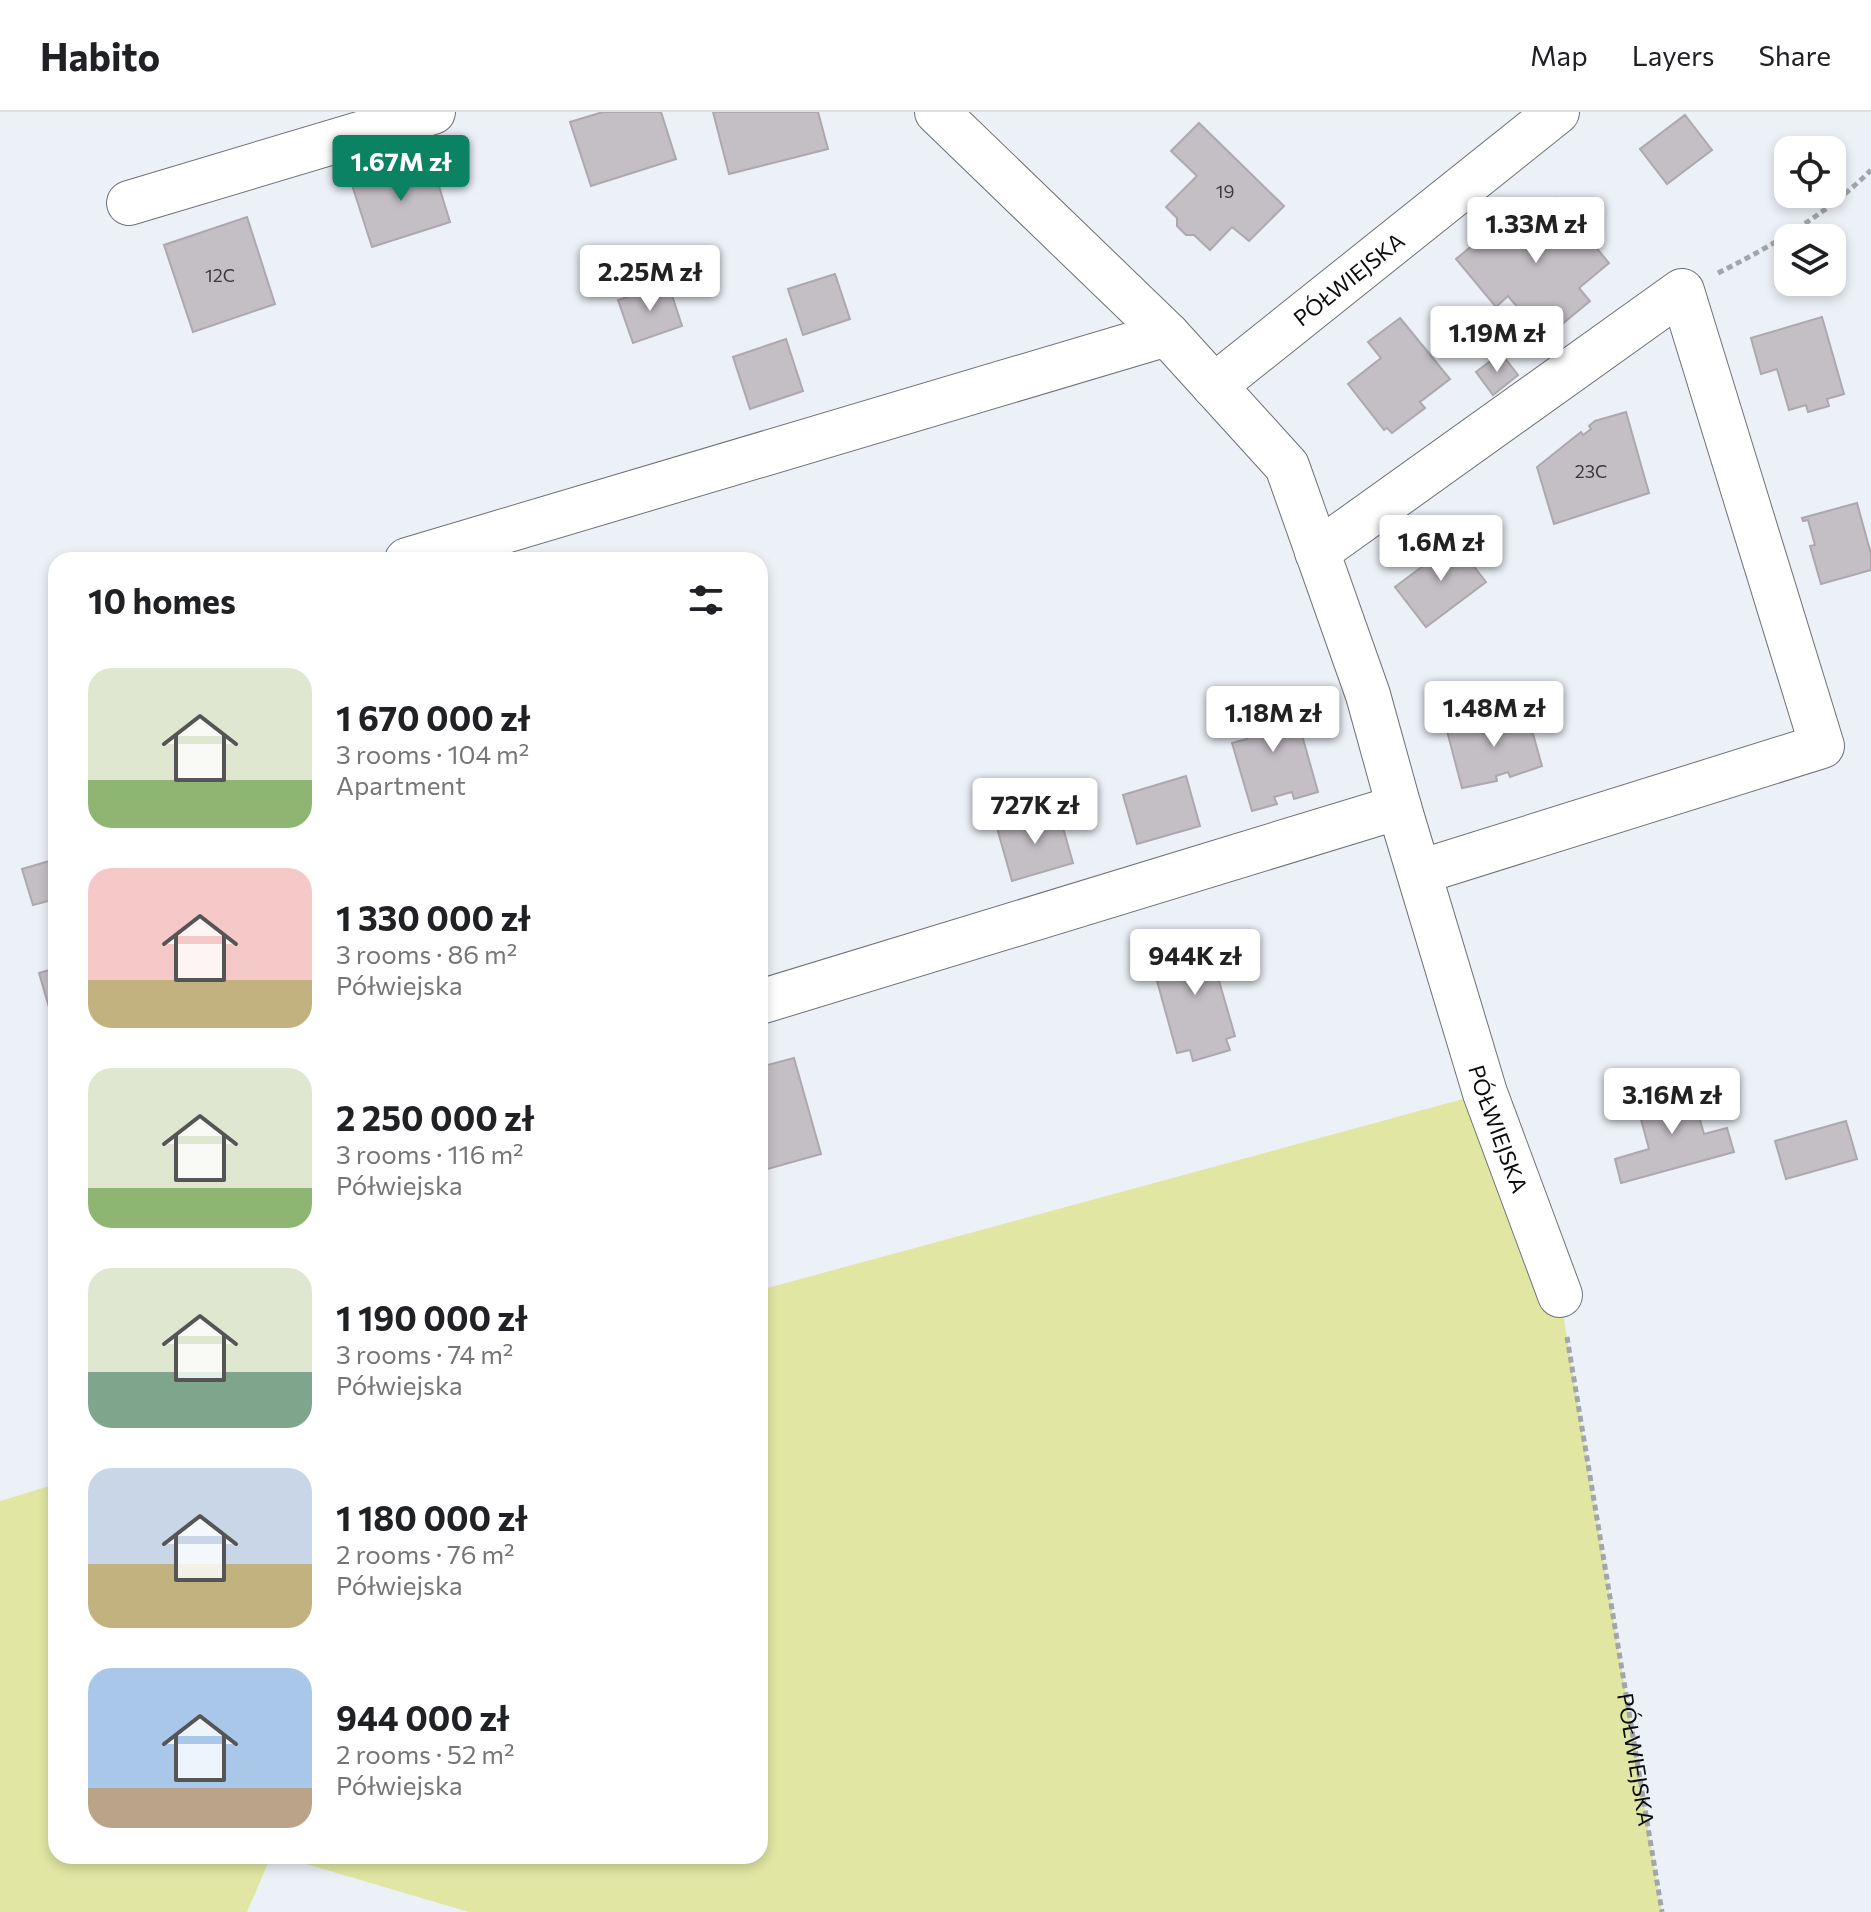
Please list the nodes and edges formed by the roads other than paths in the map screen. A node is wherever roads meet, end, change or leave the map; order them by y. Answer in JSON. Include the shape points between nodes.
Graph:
{"nodes":[{"id":1,"x":433,"y":112,"type":"edge"},
{"id":2,"x":937,"y":112,"type":"edge"},
{"id":3,"x":1557,"y":112,"type":"edge"},
{"id":4,"x":129,"y":203,"type":"dead end"},
{"id":5,"x":1167,"y":334,"type":"junction"},
{"id":6,"x":1214,"y":386,"type":"junction"},
{"id":7,"x":434,"y":552,"type":"edge"},
{"id":8,"x":1317,"y":552,"type":"junction"},
{"id":9,"x":1399,"y":807,"type":"junction"},
{"id":10,"x":1420,"y":872,"type":"junction"},
{"id":11,"x":768,"y":1000,"type":"edge"},
{"id":12,"x":1560,"y":1295,"type":"road end"}],
"edges":[{"from":1,"to":4,"type":"street"},
{"from":2,"to":5,"type":"street","name":"PÓŁWIEJSKA"},
{"from":3,"to":6,"type":"street","name":"PÓŁWIEJSKA"},
{"from":5,"to":6,"type":"street","name":"PÓŁWIEJSKA"},
{"from":5,"to":7,"type":"street"},
{"from":6,"to":8,"type":"street","name":"PÓŁWIEJSKA","via":[[1287,466]]},
{"from":8,"to":9,"type":"street","name":"PÓŁWIEJSKA","via":[[1368,695]]},
{"from":8,"to":10,"type":"street","via":[[1682,291],[1822,746]]},
{"from":9,"to":10,"type":"street","name":"PÓŁWIEJSKA"},
{"from":9,"to":11,"type":"street"},
{"from":10,"to":12,"type":"street","name":"PÓŁWIEJSKA","via":[[1485,1093]]}]}
